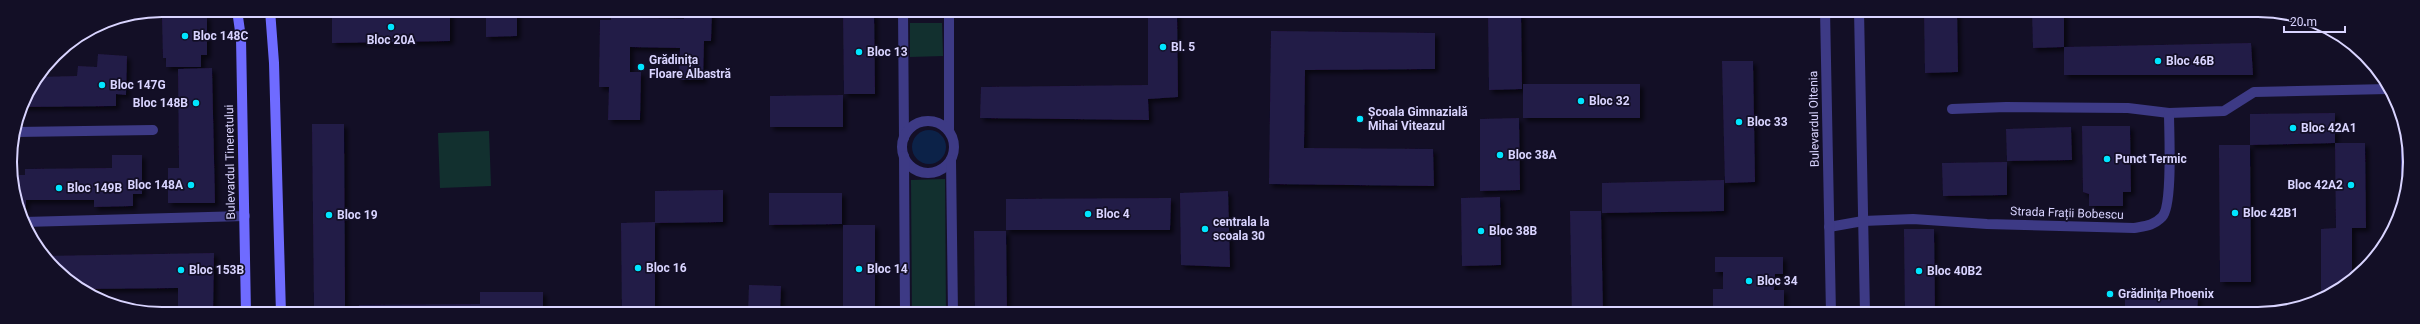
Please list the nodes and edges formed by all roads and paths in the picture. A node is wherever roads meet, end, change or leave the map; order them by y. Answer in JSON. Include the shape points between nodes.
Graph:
{"nodes":[{"id":1,"x":238,"y":17,"type":"edge"},
{"id":2,"x":271,"y":17,"type":"edge"},
{"id":3,"x":903,"y":17,"type":"edge"},
{"id":4,"x":949,"y":17,"type":"edge"},
{"id":5,"x":1825,"y":17,"type":"edge"},
{"id":6,"x":1859,"y":17,"type":"edge"},
{"id":7,"x":2384,"y":89,"type":"edge"},
{"id":8,"x":1952,"y":109,"type":"dead end"},
{"id":9,"x":2169,"y":113,"type":"junction"},
{"id":10,"x":153,"y":130,"type":"dead end"},
{"id":11,"x":949,"y":131,"type":"junction"},
{"id":12,"x":20,"y":132,"type":"edge"},
{"id":13,"x":904,"y":138,"type":"junction"},
{"id":14,"x":904,"y":156,"type":"junction"},
{"id":15,"x":951,"y":160,"type":"junction"},
{"id":16,"x":245,"y":216,"type":"junction"},
{"id":17,"x":1863,"y":221,"type":"junction"},
{"id":18,"x":30,"y":222,"type":"edge"},
{"id":19,"x":1829,"y":227,"type":"junction"},
{"id":20,"x":246,"y":307,"type":"edge"},
{"id":21,"x":281,"y":307,"type":"edge"},
{"id":22,"x":905,"y":307,"type":"edge"},
{"id":23,"x":953,"y":307,"type":"edge"},
{"id":24,"x":1831,"y":307,"type":"edge"},
{"id":25,"x":1865,"y":307,"type":"edge"}],
"edges":[{"from":1,"to":16,"type":"main road","name":"Bulevardul Tineretului","via":[[241,38]]},
{"from":2,"to":21,"type":"main road"},
{"from":3,"to":13,"type":"street"},
{"from":4,"to":11,"type":"street"},
{"from":5,"to":19,"type":"street","name":"Bulevardul Oltenia"},
{"from":6,"to":17,"type":"street"},
{"from":7,"to":9,"type":"street","via":[[2254,92],[2224,111]]},
{"from":8,"to":9,"type":"street","via":[[2128,108]]},
{"from":9,"to":17,"type":"street","name":"Strada Frații Bobescu","via":[[2169,196],[2163,216],[2152,225],[2134,228],[1913,219]]},
{"from":10,"to":12,"type":"street"},
{"from":11,"to":13,"type":"street","via":[[938,122],[924,121],[910,129]]},
{"from":11,"to":15,"type":"street","via":[[954,143]]},
{"from":13,"to":14,"type":"street"},
{"from":14,"to":15,"type":"street","via":[[908,164],[924,173],[939,171]]},
{"from":14,"to":22,"type":"street"},
{"from":15,"to":23,"type":"street"},
{"from":16,"to":18,"type":"street"},
{"from":16,"to":20,"type":"main road","name":"Bulevardul Tineretului"},
{"from":17,"to":19,"type":"street"},
{"from":17,"to":25,"type":"street"},
{"from":19,"to":24,"type":"street","name":"Bulevardul Oltenia"}]}
